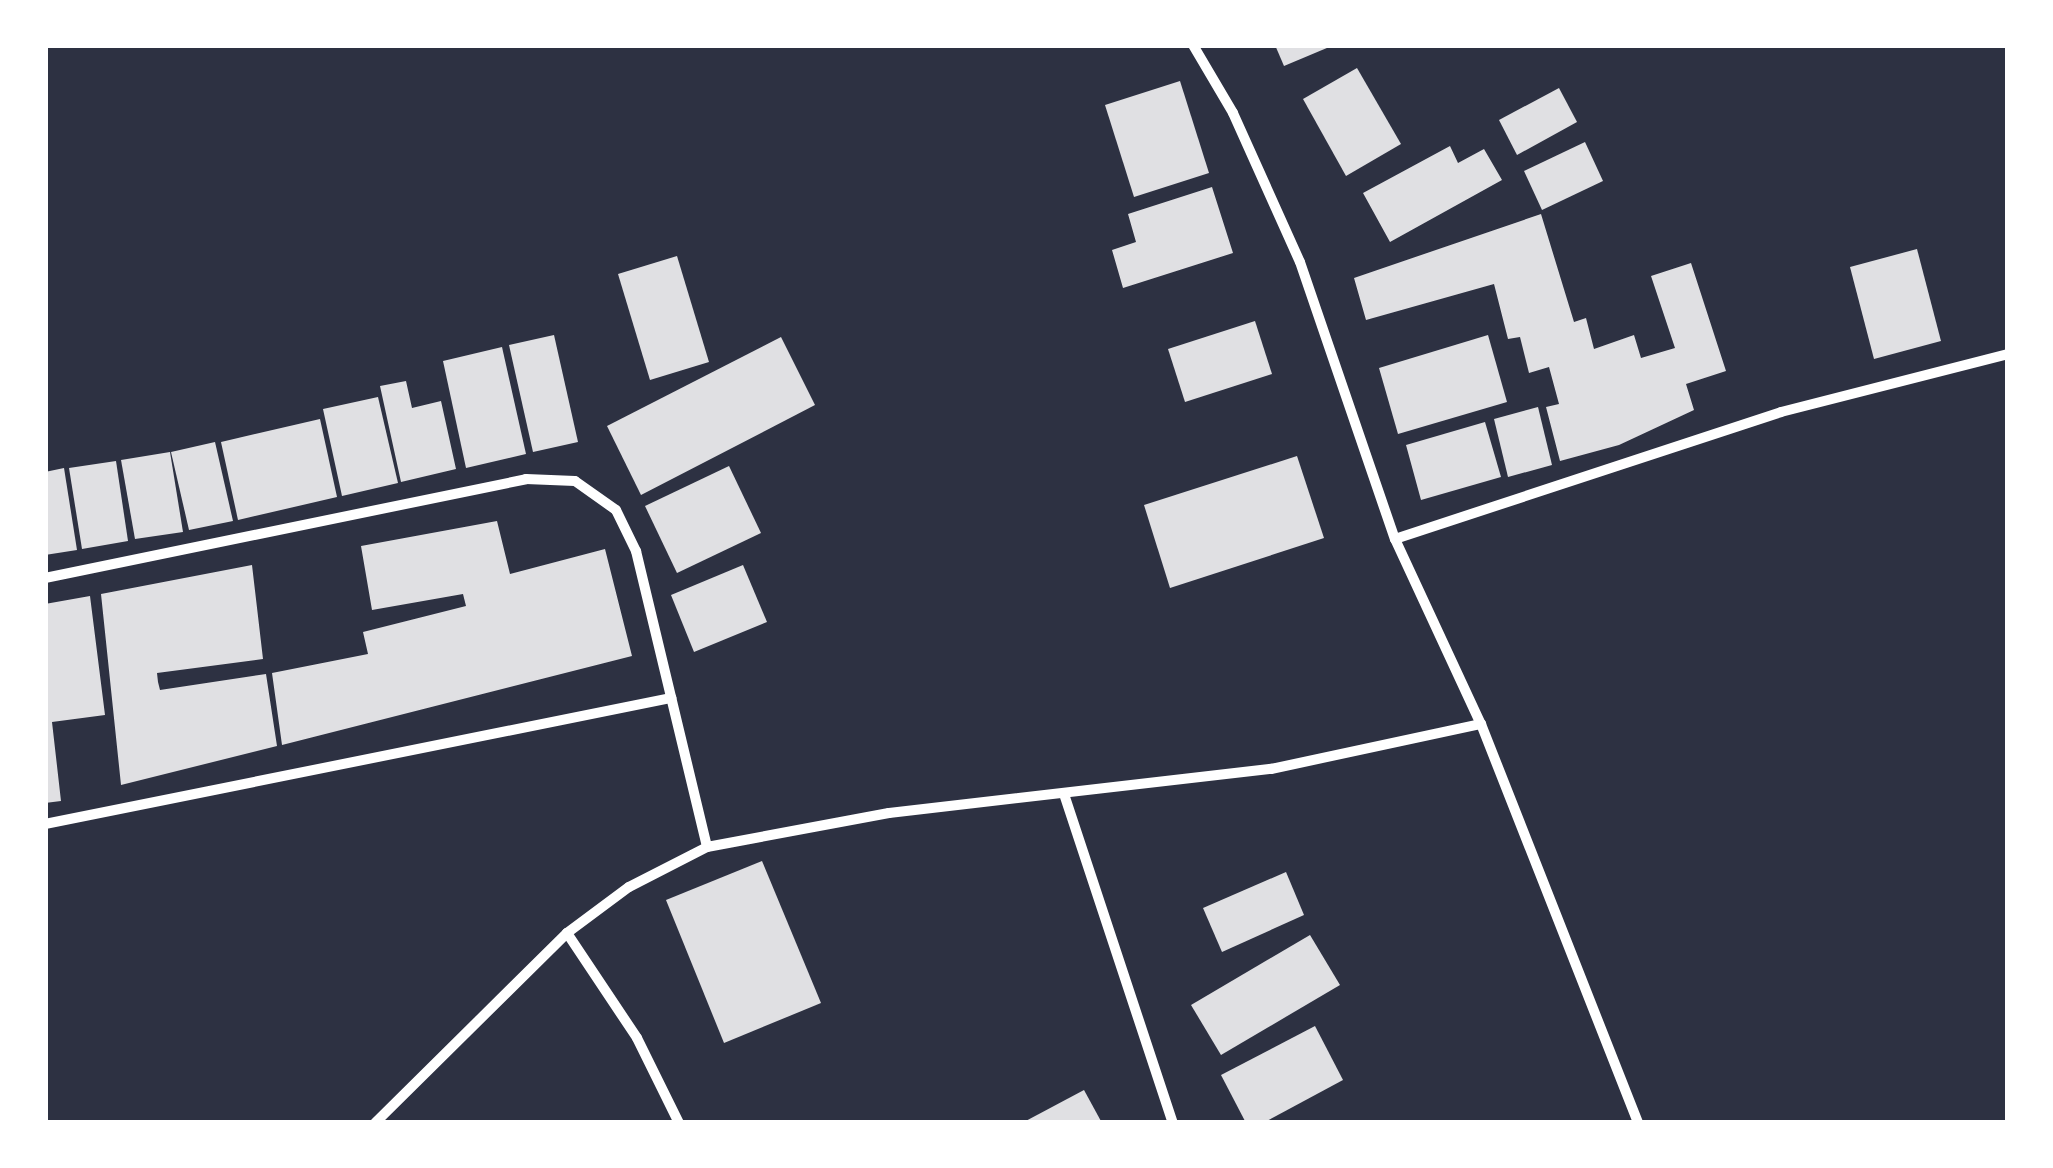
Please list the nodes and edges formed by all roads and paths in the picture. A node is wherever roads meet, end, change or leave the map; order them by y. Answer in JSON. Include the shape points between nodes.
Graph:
{"nodes":[{"id":1,"x":1193,"y":45,"type":"edge"},
{"id":2,"x":2008,"y":354,"type":"edge"},
{"id":3,"x":1395,"y":539,"type":"junction"},
{"id":4,"x":45,"y":578,"type":"edge"},
{"id":5,"x":672,"y":698,"type":"junction"},
{"id":6,"x":1481,"y":724,"type":"junction"},
{"id":7,"x":1064,"y":797,"type":"junction"},
{"id":8,"x":45,"y":824,"type":"edge"},
{"id":9,"x":707,"y":847,"type":"junction"},
{"id":10,"x":567,"y":933,"type":"junction"},
{"id":11,"x":374,"y":1123,"type":"edge"},
{"id":12,"x":679,"y":1123,"type":"edge"},
{"id":13,"x":1172,"y":1123,"type":"edge"},
{"id":14,"x":1638,"y":1123,"type":"edge"}],
"edges":[{"from":1,"to":3,"type":"street","via":[[1233,113],[1300,262]]},
{"from":2,"to":3,"type":"street","via":[[1781,412]]},
{"from":3,"to":6,"type":"street"},
{"from":4,"to":5,"type":"street","via":[[491,486],[562,478],[590,488],[616,510],[648,591]]},
{"from":5,"to":8,"type":"street"},
{"from":5,"to":9,"type":"street"},
{"from":6,"to":7,"type":"street","via":[[1271,769]]},
{"from":6,"to":14,"type":"street"},
{"from":7,"to":9,"type":"street","via":[[850,819]]},
{"from":7,"to":13,"type":"street"},
{"from":9,"to":10,"type":"street","via":[[629,887]]},
{"from":10,"to":11,"type":"street"},
{"from":10,"to":12,"type":"street","via":[[637,1038]]}]}
